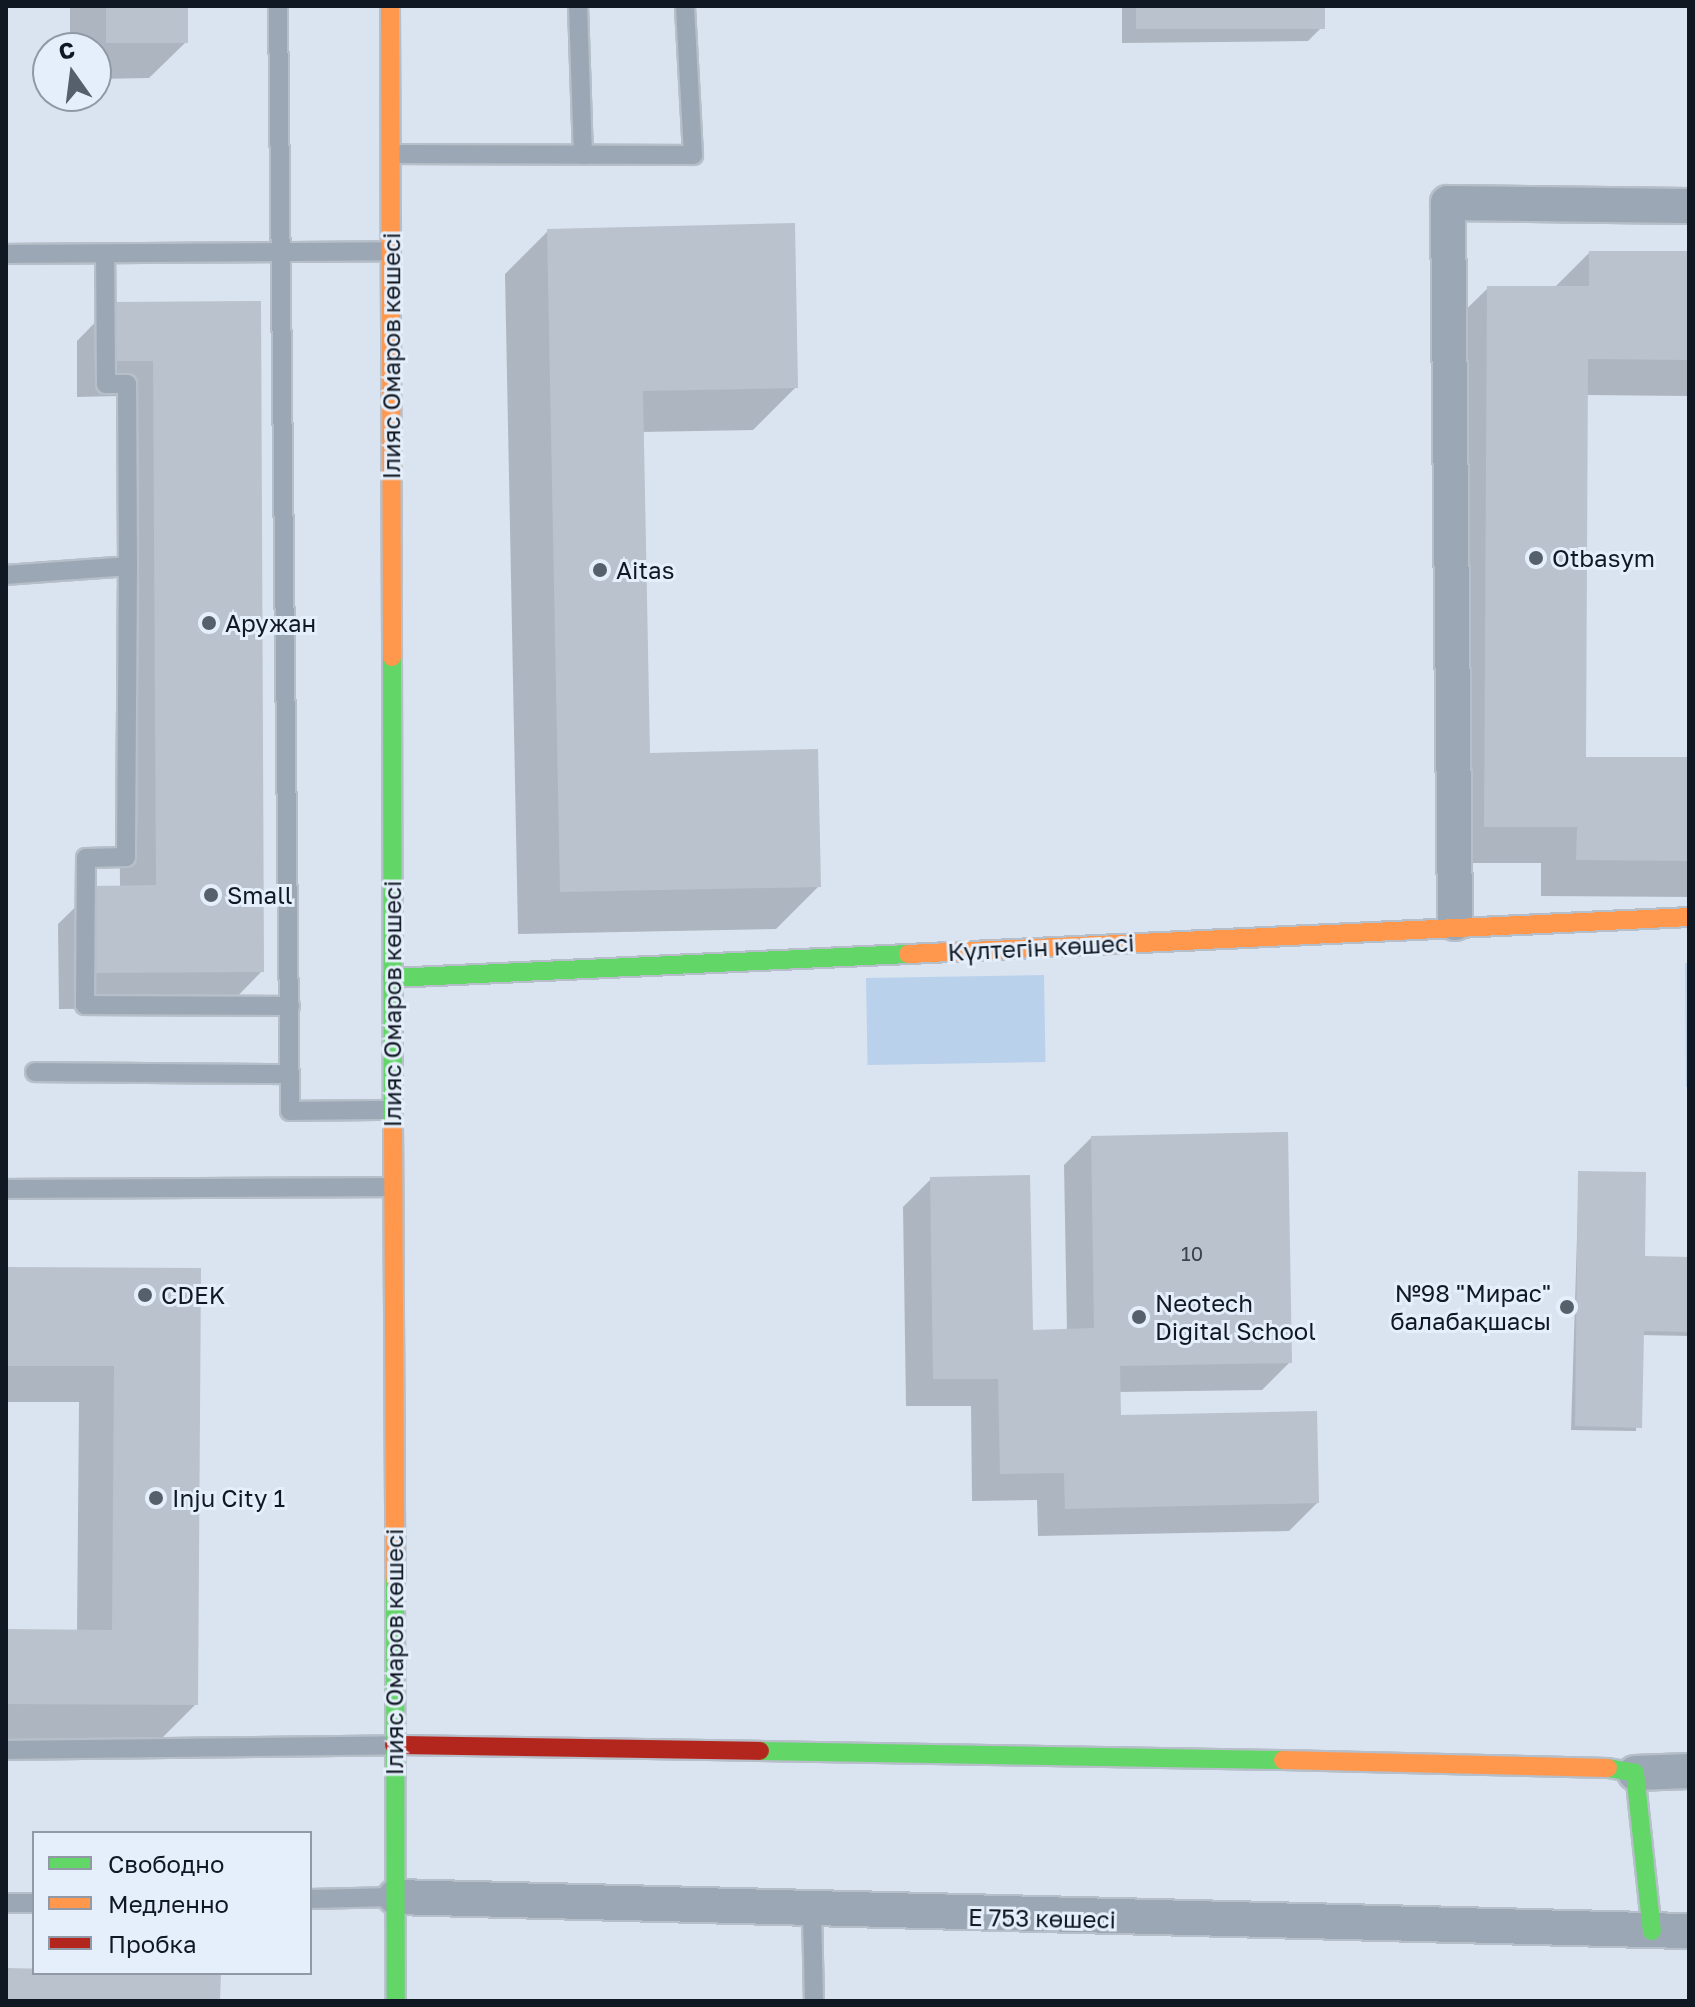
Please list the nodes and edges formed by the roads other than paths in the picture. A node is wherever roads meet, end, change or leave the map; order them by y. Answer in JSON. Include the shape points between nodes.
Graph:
{"nodes":[{"id":1,"x":278,"y":6,"type":"edge"},
{"id":2,"x":390,"y":6,"type":"edge"},
{"id":3,"x":578,"y":6,"type":"edge"},
{"id":4,"x":685,"y":6,"type":"edge"},
{"id":5,"x":391,"y":154,"type":"junction"},
{"id":6,"x":583,"y":155,"type":"junction"},
{"id":7,"x":1689,"y":206,"type":"edge"},
{"id":8,"x":391,"y":251,"type":"junction"},
{"id":9,"x":6,"y":254,"type":"edge"},
{"id":10,"x":283,"y":254,"type":"junction"},
{"id":11,"x":105,"y":256,"type":"junction"},
{"id":12,"x":128,"y":566,"type":"junction"},
{"id":13,"x":6,"y":575,"type":"edge"},
{"id":14,"x":1689,"y":917,"type":"edge"},
{"id":15,"x":1455,"y":923,"type":"junction"},
{"id":16,"x":392,"y":978,"type":"junction"},
{"id":17,"x":290,"y":1006,"type":"junction"},
{"id":18,"x":35,"y":1072,"type":"dead end"},
{"id":19,"x":289,"y":1074,"type":"junction"},
{"id":20,"x":393,"y":1110,"type":"junction"},
{"id":21,"x":393,"y":1187,"type":"junction"},
{"id":22,"x":6,"y":1189,"type":"edge"},
{"id":23,"x":394,"y":1745,"type":"junction"},
{"id":24,"x":6,"y":1750,"type":"edge"},
{"id":25,"x":1689,"y":1771,"type":"edge"},
{"id":26,"x":1635,"y":1773,"type":"junction"},
{"id":27,"x":395,"y":1897,"type":"junction"},
{"id":28,"x":312,"y":1899,"type":"edge"},
{"id":29,"x":6,"y":1903,"type":"edge"},
{"id":30,"x":32,"y":1903,"type":"edge"},
{"id":31,"x":812,"y":1913,"type":"junction"},
{"id":32,"x":1652,"y":1931,"type":"junction"},
{"id":33,"x":1689,"y":1931,"type":"edge"},
{"id":34,"x":396,"y":2001,"type":"edge"},
{"id":35,"x":814,"y":2001,"type":"edge"}],
"edges":[{"from":1,"to":10,"type":"lane"},
{"from":2,"to":5,"type":"street","name":"Ілияс Омаров көшесі"},
{"from":3,"to":6,"type":"lane"},
{"from":4,"to":6,"type":"lane","via":[[693,155]]},
{"from":5,"to":6,"type":"lane"},
{"from":5,"to":8,"type":"street","name":"Ілияс Омаров көшесі"},
{"from":7,"to":15,"type":"street","via":[[1448,203]]},
{"from":8,"to":10,"type":"lane"},
{"from":8,"to":16,"type":"street","name":"Ілияс Омаров көшесі"},
{"from":9,"to":11,"type":"lane"},
{"from":10,"to":11,"type":"lane"},
{"from":10,"to":17,"type":"lane"},
{"from":11,"to":12,"type":"lane","via":[[106,384],[127,384]]},
{"from":12,"to":13,"type":"lane"},
{"from":12,"to":17,"type":"lane","via":[[126,857],[86,858],[85,1005]]},
{"from":14,"to":15,"type":"street","name":"Күлтегін көшесі"},
{"from":15,"to":16,"type":"street","name":"Күлтегін көшесі","via":[[531,976]]},
{"from":16,"to":20,"type":"street","name":"Ілияс Омаров көшесі"},
{"from":17,"to":19,"type":"lane"},
{"from":18,"to":19,"type":"lane"},
{"from":19,"to":20,"type":"lane","via":[[290,1111]]},
{"from":20,"to":21,"type":"street","name":"Ілияс Омаров көшесі"},
{"from":21,"to":22,"type":"lane"},
{"from":21,"to":23,"type":"street","name":"Ілияс Омаров көшесі"},
{"from":23,"to":24,"type":"lane"},
{"from":23,"to":26,"type":"street","via":[[1517,1759]]},
{"from":23,"to":27,"type":"street","name":"Ілияс Омаров көшесі"},
{"from":25,"to":26,"type":"street"},
{"from":26,"to":32,"type":"street"},
{"from":27,"to":28,"type":"lane"},
{"from":27,"to":31,"type":"street","name":"Е 753 көшесі"},
{"from":27,"to":34,"type":"street","name":"Ілияс Омаров көшесі"},
{"from":29,"to":30,"type":"lane"},
{"from":31,"to":32,"type":"street","name":"Е 753 көшесі"},
{"from":31,"to":35,"type":"lane"},
{"from":32,"to":33,"type":"street","name":"Е 753 көшесі"}]}
